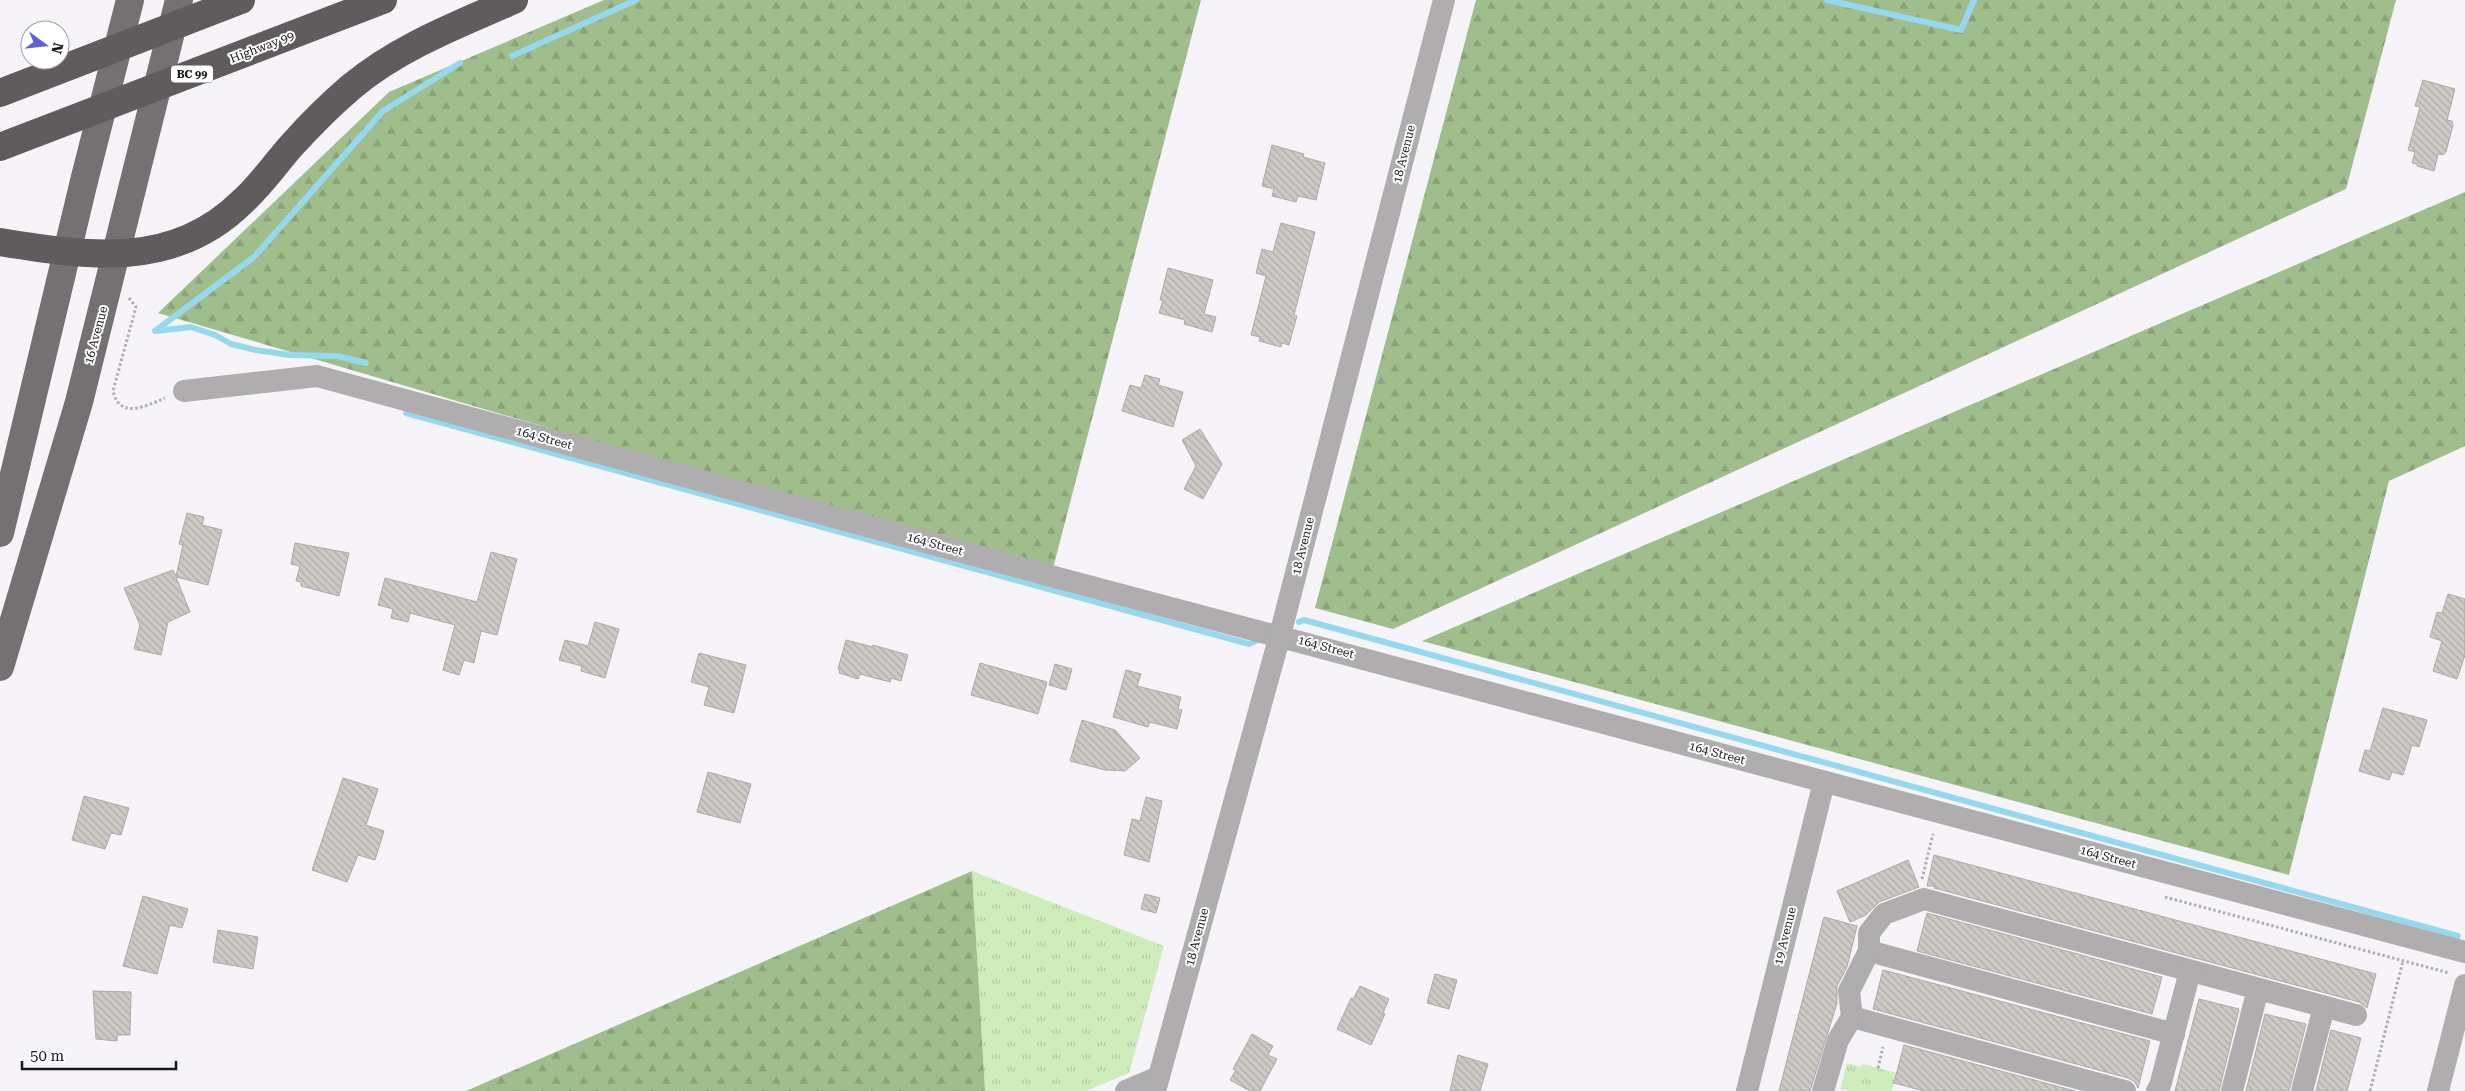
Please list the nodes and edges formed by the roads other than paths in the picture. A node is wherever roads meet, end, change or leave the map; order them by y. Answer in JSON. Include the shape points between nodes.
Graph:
{"nodes":[{"id":1,"x":179,"y":0,"type":"edge"},
{"id":2,"x":241,"y":0,"type":"edge"},
{"id":3,"x":383,"y":0,"type":"edge"},
{"id":4,"x":514,"y":0,"type":"edge"},
{"id":5,"x":1444,"y":0,"type":"edge"},
{"id":6,"x":130,"y":1,"type":"edge"},
{"id":7,"x":0,"y":93,"type":"edge"},
{"id":8,"x":0,"y":147,"type":"edge"},
{"id":9,"x":0,"y":242,"type":"edge"},
{"id":10,"x":68,"y":250,"type":"junction"},
{"id":11,"x":117,"y":254,"type":"junction"},
{"id":12,"x":184,"y":391,"type":"road end"},
{"id":13,"x":0,"y":533,"type":"edge"},
{"id":14,"x":1280,"y":635,"type":"junction"},
{"id":15,"x":0,"y":667,"type":"edge"},
{"id":16,"x":1824,"y":782,"type":"junction"},
{"id":17,"x":1869,"y":951,"type":"junction"},
{"id":18,"x":2465,"y":952,"type":"edge"},
{"id":19,"x":2190,"y":971,"type":"junction"},
{"id":20,"x":2465,"y":985,"type":"edge"},
{"id":21,"x":2258,"y":989,"type":"junction"},
{"id":22,"x":2324,"y":1007,"type":"junction"},
{"id":23,"x":2356,"y":1016,"type":"dead end"},
{"id":24,"x":1852,"y":1017,"type":"junction"},
{"id":25,"x":2174,"y":1034,"type":"junction"},
{"id":26,"x":1157,"y":1084,"type":"edge"},
{"id":27,"x":1126,"y":1091,"type":"edge"},
{"id":28,"x":1746,"y":1091,"type":"edge"},
{"id":29,"x":1823,"y":1091,"type":"edge"},
{"id":30,"x":2125,"y":1091,"type":"edge"},
{"id":31,"x":2157,"y":1091,"type":"edge"},
{"id":32,"x":2232,"y":1091,"type":"edge"},
{"id":33,"x":2302,"y":1091,"type":"edge"},
{"id":34,"x":2438,"y":1091,"type":"edge"}],
"edges":[{"from":1,"to":11,"type":"main road","name":"16 Avenue"},
{"from":2,"to":7,"type":"highway"},
{"from":3,"to":8,"type":"highway","name":"Highway 99","number":"BC 99"},
{"from":4,"to":11,"type":"highway","via":[[413,46],[373,71],[322,114],[242,202],[197,237],[172,246]]},
{"from":5,"to":14,"type":"street","name":"18 Avenue"},
{"from":6,"to":10,"type":"main road"},
{"from":9,"to":10,"type":"highway"},
{"from":10,"to":11,"type":"highway"},
{"from":10,"to":13,"type":"main road"},
{"from":11,"to":15,"type":"main road","name":"16 Avenue","via":[[79,402]]},
{"from":12,"to":14,"type":"street","name":"164 Street","via":[[317,376],[1051,576]]},
{"from":14,"to":16,"type":"street","name":"164 Street"},
{"from":14,"to":26,"type":"street","name":"18 Avenue"},
{"from":16,"to":18,"type":"street","name":"164 Street"},
{"from":16,"to":28,"type":"street","name":"19 Avenue"},
{"from":17,"to":19,"type":"street","via":[[1870,933],[1884,914],[1924,899]]},
{"from":17,"to":24,"type":"street","via":[[1849,991]]},
{"from":17,"to":25,"type":"street"},
{"from":19,"to":21,"type":"street"},
{"from":19,"to":25,"type":"street"},
{"from":20,"to":34,"type":"street"},
{"from":21,"to":22,"type":"street"},
{"from":21,"to":32,"type":"street"},
{"from":22,"to":23,"type":"street"},
{"from":22,"to":33,"type":"street"},
{"from":24,"to":29,"type":"street","via":[[1838,1040]]},
{"from":24,"to":30,"type":"street"},
{"from":25,"to":31,"type":"street"},
{"from":26,"to":27,"type":"street"}]}
